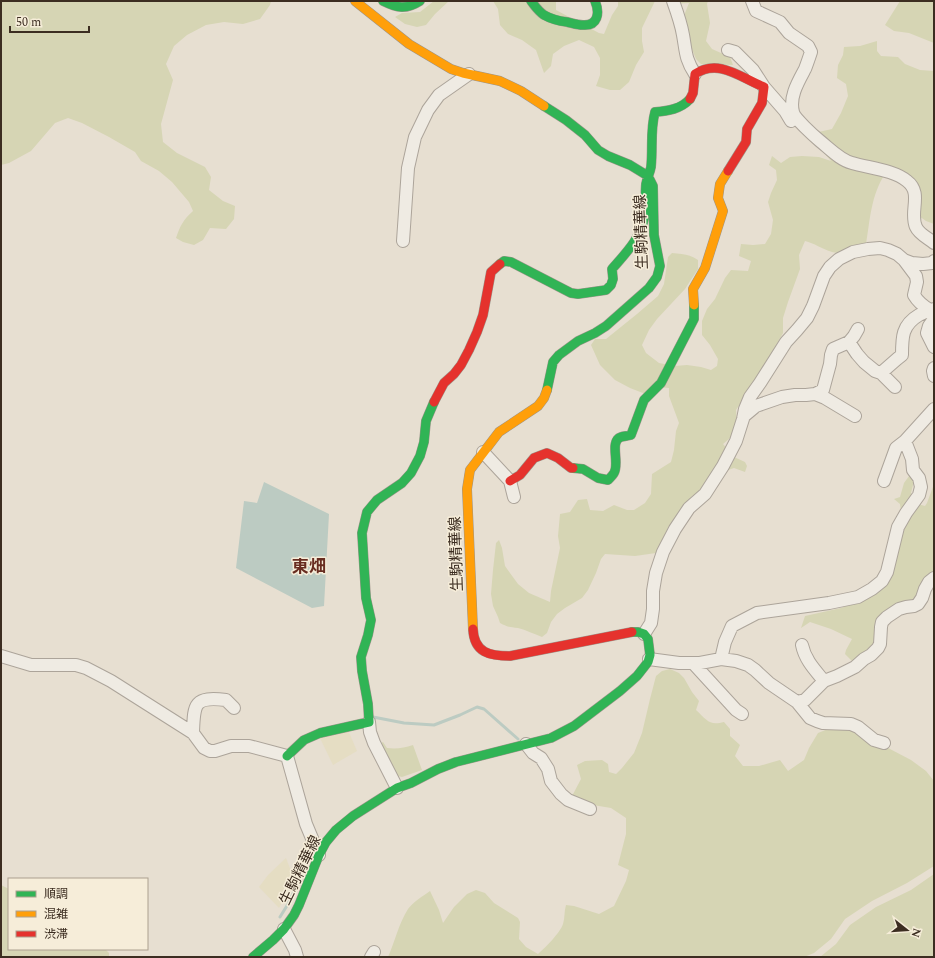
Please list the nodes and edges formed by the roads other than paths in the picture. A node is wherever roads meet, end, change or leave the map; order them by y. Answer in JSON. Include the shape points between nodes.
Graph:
{"nodes":[{"id":1,"x":355,"y":1,"type":"edge"},
{"id":2,"x":383,"y":1,"type":"edge"},
{"id":3,"x":420,"y":1,"type":"edge"},
{"id":4,"x":530,"y":1,"type":"edge"},
{"id":5,"x":595,"y":1,"type":"edge"},
{"id":6,"x":673,"y":1,"type":"edge"},
{"id":7,"x":752,"y":1,"type":"edge"},
{"id":8,"x":728,"y":50,"type":"dead end"},
{"id":9,"x":469,"y":74,"type":"junction"},
{"id":10,"x":695,"y":74,"type":"junction"},
{"id":11,"x":764,"y":87,"type":"junction"},
{"id":12,"x":796,"y":118,"type":"junction"},
{"id":13,"x":648,"y":176,"type":"junction"},
{"id":14,"x":403,"y":241,"type":"dead end"},
{"id":15,"x":934,"y":243,"type":"edge"},
{"id":16,"x":904,"y":260,"type":"junction"},
{"id":17,"x":934,"y":261,"type":"edge"},
{"id":18,"x":933,"y":312,"type":"edge"},
{"id":19,"x":858,"y":329,"type":"dead end"},
{"id":20,"x":849,"y":342,"type":"junction"},
{"id":21,"x":934,"y":347,"type":"edge"},
{"id":22,"x":934,"y":368,"type":"edge"},
{"id":23,"x":881,"y":373,"type":"junction"},
{"id":24,"x":934,"y":376,"type":"edge"},
{"id":25,"x":895,"y":388,"type":"dead end"},
{"id":26,"x":815,"y":394,"type":"junction"},
{"id":27,"x":934,"y":409,"type":"edge"},
{"id":28,"x":744,"y":416,"type":"junction"},
{"id":29,"x":855,"y":416,"type":"dead end"},
{"id":30,"x":905,"y":441,"type":"junction"},
{"id":31,"x":483,"y":452,"type":"junction"},
{"id":32,"x":510,"y":481,"type":"junction"},
{"id":33,"x":884,"y":481,"type":"dead end"},
{"id":34,"x":514,"y":497,"type":"dead end"},
{"id":35,"x":934,"y":578,"type":"edge"},
{"id":36,"x":644,"y":634,"type":"junction"},
{"id":37,"x":802,"y":645,"type":"dead end"},
{"id":38,"x":1,"y":656,"type":"edge"},
{"id":39,"x":649,"y":659,"type":"junction"},
{"id":40,"x":721,"y":659,"type":"junction"},
{"id":41,"x":692,"y":663,"type":"junction"},
{"id":42,"x":824,"y":681,"type":"junction"},
{"id":43,"x":797,"y":702,"type":"junction"},
{"id":44,"x":234,"y":708,"type":"dead end"},
{"id":45,"x":742,"y":714,"type":"dead end"},
{"id":46,"x":369,"y":722,"type":"junction"},
{"id":47,"x":193,"y":734,"type":"junction"},
{"id":48,"x":884,"y":743,"type":"dead end"},
{"id":49,"x":526,"y":744,"type":"junction"},
{"id":50,"x":287,"y":756,"type":"junction"},
{"id":51,"x":397,"y":788,"type":"junction"},
{"id":52,"x":590,"y":808,"type":"dead end"},
{"id":53,"x":319,"y":855,"type":"junction"},
{"id":54,"x":284,"y":929,"type":"junction"},
{"id":55,"x":253,"y":957,"type":"edge"},
{"id":56,"x":297,"y":957,"type":"edge"}],
"edges":[{"from":1,"to":9,"type":"main road","name":"生駒精華線","via":[[409,44],[451,69]]},
{"from":2,"to":3,"type":"main road","via":[[407,8]]},
{"from":4,"to":5,"type":"main road","via":[[546,16],[588,25],[598,14]]},
{"from":6,"to":10,"type":"street","via":[[685,52]]},
{"from":7,"to":12,"type":"street","via":[[756,11],[780,22],[789,33],[808,46],[811,52],[794,93],[792,103]]},
{"from":8,"to":11,"type":"street","via":[[735,52],[753,70]]},
{"from":9,"to":13,"type":"main road","name":"生駒精華線","via":[[500,81],[521,91],[566,120],[585,135],[598,150]]},
{"from":9,"to":14,"type":"street","via":[[439,95],[428,110],[415,137],[408,168]]},
{"from":10,"to":11,"type":"main road","via":[[703,69],[715,67],[728,70]]},
{"from":10,"to":13,"type":"main road","via":[[693,94],[688,102],[676,108],[655,112],[652,122],[651,168]]},
{"from":11,"to":12,"type":"street","via":[[785,110],[791,121]]},
{"from":11,"to":32,"type":"main road","via":[[762,103],[747,129],[746,142],[720,184],[718,198],[724,210],[705,268],[693,289],[694,319],[661,383],[644,400],[631,435],[620,437],[616,441],[615,472],[608,480],[598,478],[583,469],[571,468],[547,453],[534,458],[520,475]]},
{"from":12,"to":15,"type":"street","via":[[840,157],[851,163],[888,172],[906,180],[915,192],[916,227]]},
{"from":13,"to":31,"type":"main road","name":"生駒精華線","via":[[653,186],[654,235],[660,266],[657,277],[649,288],[606,326],[558,354],[553,362],[544,398],[538,406],[499,432]]},
{"from":13,"to":46,"type":"main road","via":[[642,227],[632,245],[612,269],[613,279],[606,290],[572,293],[511,262],[504,261],[491,272],[477,332],[461,365],[444,383],[435,398],[426,421],[420,456],[402,483],[377,500],[367,512],[362,533],[366,598],[371,620],[361,657]]},
{"from":16,"to":17,"type":"street","via":[[924,264]]},
{"from":16,"to":18,"type":"street","via":[[916,276],[914,295],[923,306]]},
{"from":16,"to":28,"type":"street","via":[[888,250],[868,249],[853,252],[830,267],[824,276],[814,306],[786,342],[750,397]]},
{"from":18,"to":21,"type":"street","via":[[927,333]]},
{"from":18,"to":23,"type":"street","via":[[911,320],[903,336],[902,355]]},
{"from":19,"to":20,"type":"street"},
{"from":20,"to":23,"type":"street","via":[[864,362]]},
{"from":20,"to":26,"type":"street","via":[[833,349],[823,390]]},
{"from":22,"to":24,"type":"street"},
{"from":23,"to":25,"type":"street"},
{"from":26,"to":28,"type":"street","via":[[782,397],[756,406]]},
{"from":26,"to":29,"type":"street"},
{"from":27,"to":30,"type":"street"},
{"from":28,"to":36,"type":"street","via":[[736,441],[723,466],[705,494],[690,508],[663,552],[656,573],[651,623]]},
{"from":30,"to":33,"type":"street","via":[[896,448]]},
{"from":30,"to":40,"type":"street","via":[[921,487],[919,495],[898,527],[887,572],[882,581],[858,597],[757,613],[732,626]]},
{"from":31,"to":32,"type":"street"},
{"from":31,"to":36,"type":"main road","name":"生駒精華線","via":[[470,470],[467,489],[473,633],[476,644],[490,655],[510,656],[632,632]]},
{"from":32,"to":34,"type":"street"},
{"from":35,"to":42,"type":"street","via":[[929,582],[918,604],[899,609],[882,622],[880,644],[872,654],[855,667]]},
{"from":36,"to":39,"type":"main road","via":[[648,639]]},
{"from":37,"to":42,"type":"street","via":[[808,661]]},
{"from":38,"to":47,"type":"street","via":[[31,665],[76,665],[86,668]]},
{"from":39,"to":41,"type":"street"},
{"from":39,"to":49,"type":"main road","name":"生駒精華線","via":[[637,676],[574,726],[551,738]]},
{"from":40,"to":41,"type":"street"},
{"from":40,"to":43,"type":"street","via":[[748,665]]},
{"from":41,"to":45,"type":"street"},
{"from":42,"to":43,"type":"street","via":[[805,700]]},
{"from":43,"to":48,"type":"street","via":[[810,718],[823,723],[852,724],[874,740]]},
{"from":44,"to":47,"type":"street","via":[[226,700],[213,698],[201,701],[196,706],[194,714]]},
{"from":46,"to":50,"type":"main road","via":[[320,733],[304,740]]},
{"from":46,"to":51,"type":"street","via":[[374,743]]},
{"from":47,"to":50,"type":"street","via":[[204,748],[210,751],[231,746],[249,746]]},
{"from":49,"to":51,"type":"main road","name":"生駒精華線","via":[[456,762]]},
{"from":49,"to":52,"type":"street","via":[[533,753],[542,758],[548,769],[550,781],[561,794],[568,800]]},
{"from":50,"to":53,"type":"street","via":[[306,824]]},
{"from":51,"to":53,"type":"main road","name":"生駒精華線","via":[[336,830]]},
{"from":53,"to":54,"type":"main road","name":"生駒精華線","via":[[299,905]]},
{"from":54,"to":55,"type":"main road","name":"生駒精華線"},
{"from":54,"to":56,"type":"street","via":[[296,950]]}]}
